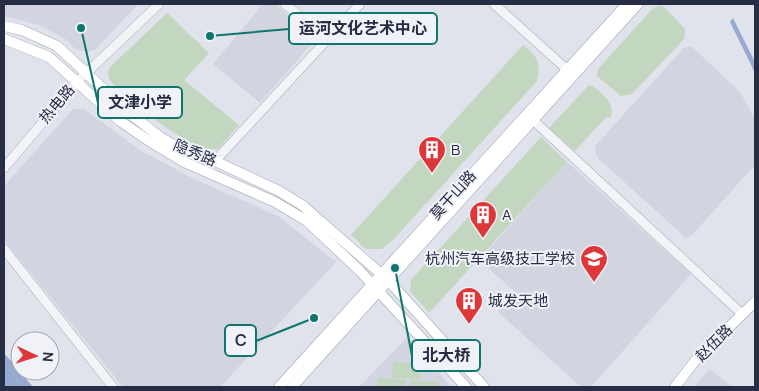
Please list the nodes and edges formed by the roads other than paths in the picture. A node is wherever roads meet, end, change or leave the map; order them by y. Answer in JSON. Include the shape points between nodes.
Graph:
{"nodes":[{"id":1,"x":159,"y":4,"type":"edge"},
{"id":2,"x":285,"y":4,"type":"edge"},
{"id":3,"x":360,"y":4,"type":"edge"},
{"id":4,"x":494,"y":4,"type":"edge"},
{"id":5,"x":626,"y":4,"type":"edge"},
{"id":6,"x":638,"y":4,"type":"edge"},
{"id":7,"x":4,"y":26,"type":"edge"},
{"id":8,"x":4,"y":39,"type":"edge"},
{"id":9,"x":328,"y":40,"type":"junction"},
{"id":10,"x":87,"y":72,"type":"junction"},
{"id":11,"x":570,"y":73,"type":"junction"},
{"id":12,"x":77,"y":82,"type":"junction"},
{"id":13,"x":533,"y":120,"type":"junction"},
{"id":14,"x":215,"y":161,"type":"junction"},
{"id":15,"x":4,"y":168,"type":"edge"},
{"id":16,"x":4,"y":249,"type":"edge"},
{"id":17,"x":385,"y":277,"type":"junction"},
{"id":18,"x":376,"y":287,"type":"junction"},
{"id":19,"x":755,"y":302,"type":"edge"},
{"id":20,"x":742,"y":314,"type":"junction"},
{"id":21,"x":113,"y":387,"type":"edge"},
{"id":22,"x":279,"y":387,"type":"edge"},
{"id":23,"x":292,"y":387,"type":"edge"},
{"id":24,"x":466,"y":387,"type":"edge"},
{"id":25,"x":484,"y":387,"type":"edge"},
{"id":26,"x":675,"y":387,"type":"edge"}],
"edges":[{"from":1,"to":10,"type":"street","name":"热电路"},
{"from":2,"to":9,"type":"street"},
{"from":3,"to":9,"type":"street"},
{"from":4,"to":11,"type":"street"},
{"from":5,"to":11,"type":"main road","name":"莫干山路"},
{"from":6,"to":11,"type":"main road","name":"莫干山路"},
{"from":7,"to":10,"type":"main road","name":"隐秀路","via":[[22,30],[57,46]]},
{"from":8,"to":12,"type":"main road","name":"隐秀路","via":[[49,57]]},
{"from":9,"to":14,"type":"street"},
{"from":10,"to":12,"type":"street","name":"热电路"},
{"from":10,"to":14,"type":"main road","name":"隐秀路","via":[[160,137],[188,153]]},
{"from":11,"to":13,"type":"main road","name":"莫干山路"},
{"from":11,"to":17,"type":"main road","name":"莫干山路"},
{"from":12,"to":15,"type":"street","name":"热电路"},
{"from":12,"to":18,"type":"main road","name":"隐秀路","via":[[149,142],[184,162],[275,202],[307,221]]},
{"from":13,"to":17,"type":"main road","name":"莫干山路"},
{"from":13,"to":20,"type":"street"},
{"from":14,"to":17,"type":"main road","name":"隐秀路","via":[[302,206]]},
{"from":16,"to":21,"type":"street"},
{"from":17,"to":18,"type":"main road","name":"莫干山路"},
{"from":17,"to":25,"type":"main road","name":"隐秀路"},
{"from":18,"to":22,"type":"main road","name":"莫干山路"},
{"from":18,"to":23,"type":"main road","name":"莫干山路"},
{"from":18,"to":24,"type":"main road","name":"隐秀路"},
{"from":19,"to":20,"type":"main road","name":"赵伍路"},
{"from":20,"to":26,"type":"main road","name":"赵伍路","via":[[698,357]]}]}
